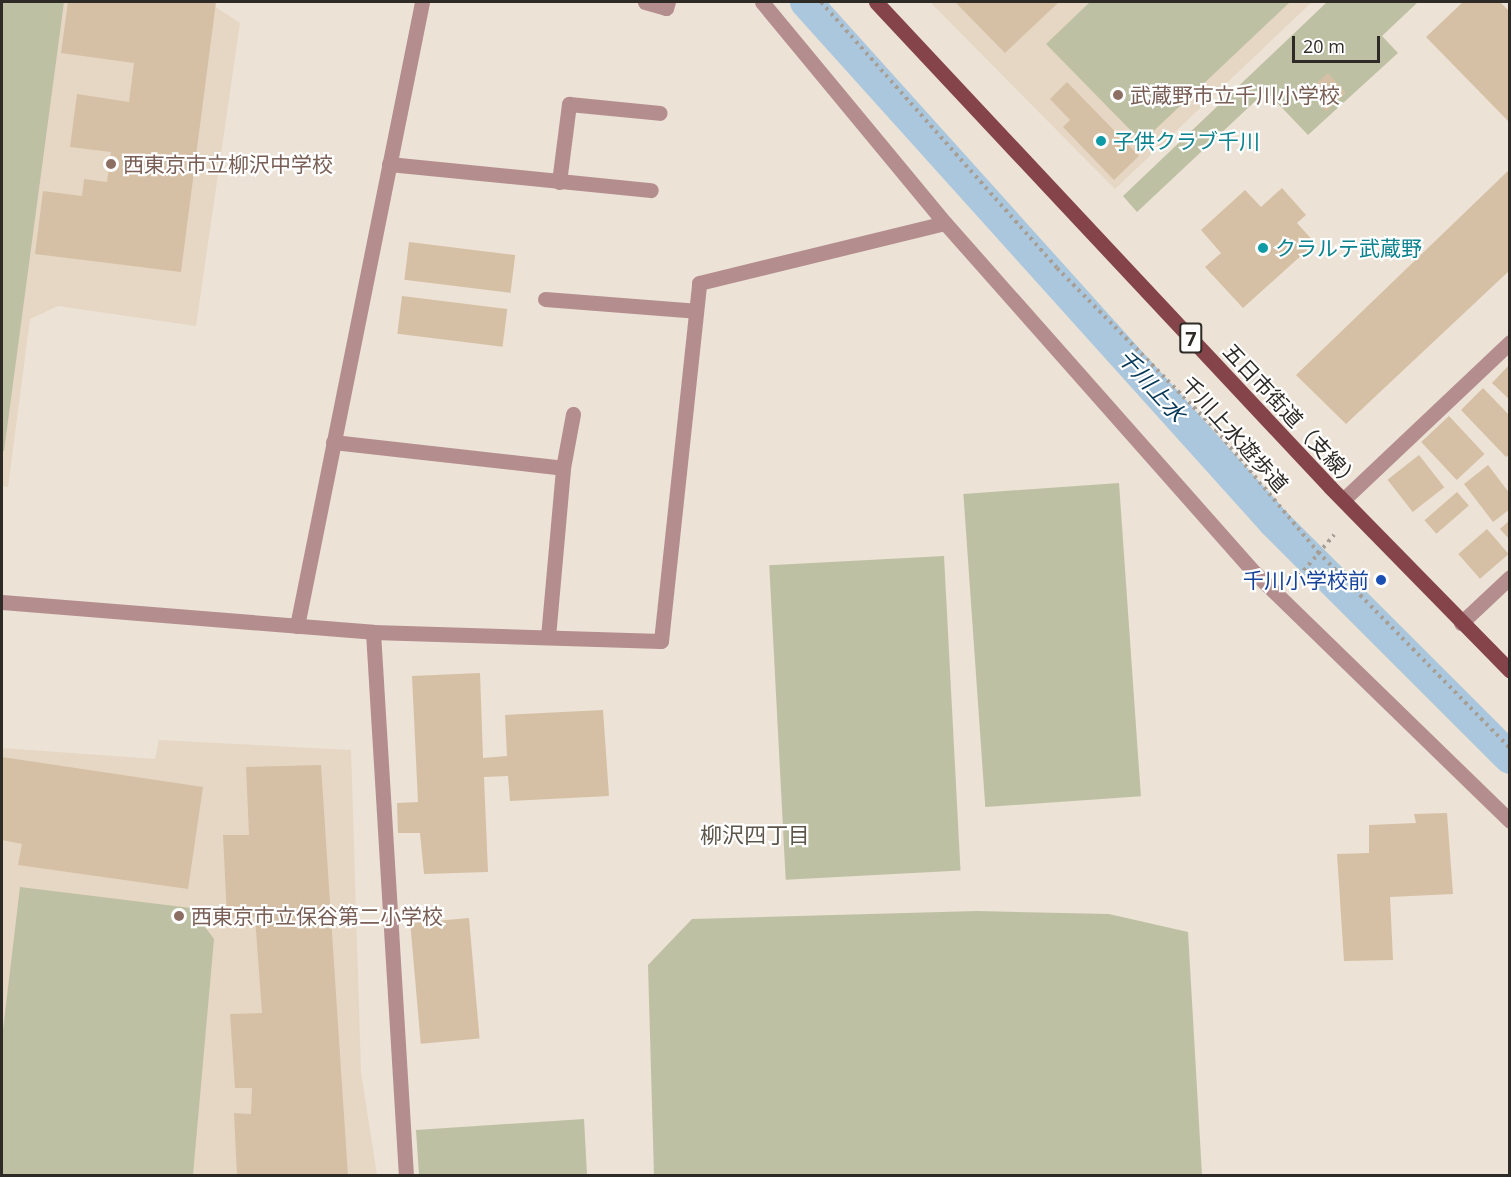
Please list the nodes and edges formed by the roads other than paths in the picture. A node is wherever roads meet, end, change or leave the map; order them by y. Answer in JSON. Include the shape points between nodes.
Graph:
{"nodes":[{"id":1,"x":422,"y":2,"type":"edge"},
{"id":2,"x":645,"y":2,"type":"edge"},
{"id":3,"x":668,"y":2,"type":"edge"},
{"id":4,"x":762,"y":2,"type":"edge"},
{"id":5,"x":876,"y":2,"type":"edge"},
{"id":6,"x":660,"y":113,"type":"dead end"},
{"id":7,"x":389,"y":164,"type":"junction"},
{"id":8,"x":559,"y":182,"type":"junction"},
{"id":9,"x":651,"y":190,"type":"dead end"},
{"id":10,"x":945,"y":223,"type":"junction"},
{"id":11,"x":545,"y":299,"type":"dead end"},
{"id":12,"x":696,"y":311,"type":"junction"},
{"id":13,"x":1509,"y":342,"type":"edge"},
{"id":14,"x":573,"y":414,"type":"dead end"},
{"id":15,"x":333,"y":442,"type":"junction"},
{"id":16,"x":563,"y":468,"type":"junction"},
{"id":17,"x":1343,"y":500,"type":"junction"},
{"id":18,"x":1509,"y":577,"type":"edge"},
{"id":19,"x":2,"y":602,"type":"edge"},
{"id":20,"x":1461,"y":623,"type":"junction"},
{"id":21,"x":297,"y":626,"type":"junction"},
{"id":22,"x":373,"y":632,"type":"junction"},
{"id":23,"x":548,"y":637,"type":"junction"},
{"id":24,"x":1509,"y":671,"type":"edge"},
{"id":25,"x":1509,"y":821,"type":"edge"},
{"id":26,"x":406,"y":1176,"type":"edge"}],
"edges":[{"from":1,"to":7,"type":"street"},
{"from":2,"to":3,"type":"street","via":[[666,8]]},
{"from":4,"to":10,"type":"street"},
{"from":5,"to":17,"type":"main road","name":"五日市街道（支線）","number":"7"},
{"from":6,"to":8,"type":"street","via":[[569,104]]},
{"from":7,"to":8,"type":"street"},
{"from":7,"to":15,"type":"street"},
{"from":8,"to":9,"type":"street"},
{"from":10,"to":12,"type":"street","via":[[699,284]]},
{"from":10,"to":25,"type":"street","via":[[1281,598]]},
{"from":11,"to":12,"type":"street"},
{"from":12,"to":23,"type":"street","via":[[661,641]]},
{"from":13,"to":17,"type":"street"},
{"from":14,"to":16,"type":"street"},
{"from":15,"to":16,"type":"street"},
{"from":15,"to":21,"type":"street"},
{"from":16,"to":23,"type":"street"},
{"from":17,"to":20,"type":"main road","name":"五日市街道（支線）","number":"7"},
{"from":18,"to":20,"type":"street"},
{"from":19,"to":21,"type":"street"},
{"from":20,"to":24,"type":"main road","name":"五日市街道（支線）","number":"7"},
{"from":21,"to":22,"type":"street"},
{"from":22,"to":23,"type":"street"},
{"from":22,"to":26,"type":"street"}]}
